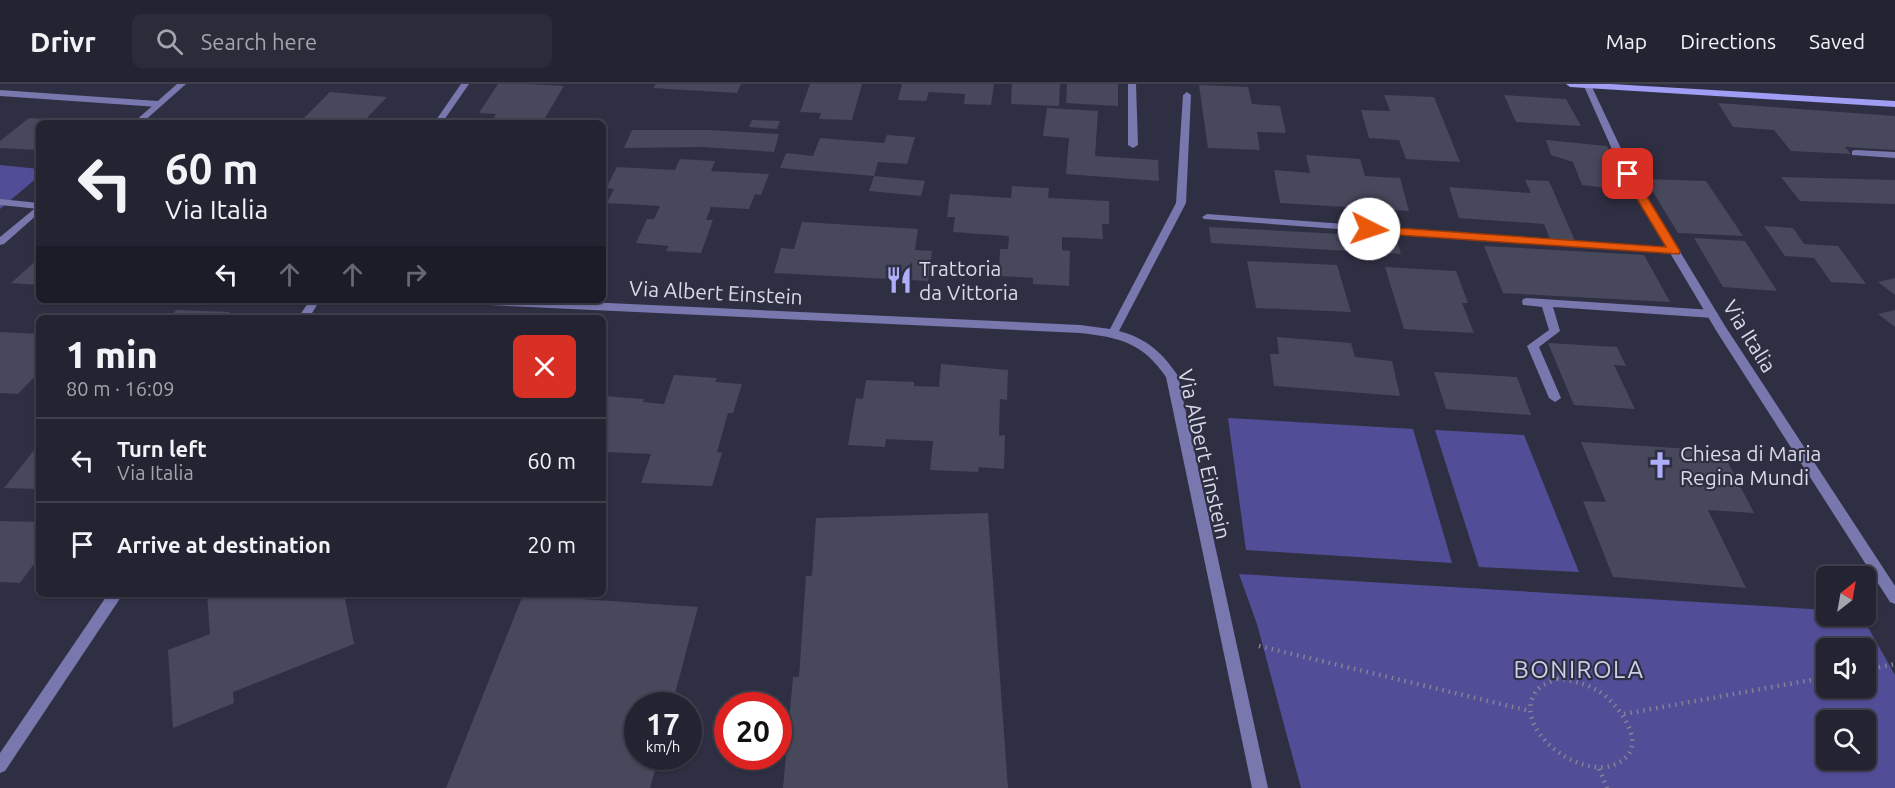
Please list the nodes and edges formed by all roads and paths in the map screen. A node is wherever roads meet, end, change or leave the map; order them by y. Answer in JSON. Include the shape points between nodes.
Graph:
{"nodes":[{"id":1,"x":182,"y":84,"type":"edge"},
{"id":2,"x":465,"y":84,"type":"edge"},
{"id":3,"x":1132,"y":84,"type":"edge"},
{"id":4,"x":1570,"y":84,"type":"edge"},
{"id":5,"x":1587,"y":85,"type":"edge"},
{"id":6,"x":0,"y":93,"type":"edge"},
{"id":7,"x":1187,"y":94,"type":"dead end"},
{"id":8,"x":158,"y":104,"type":"junction"},
{"id":9,"x":1895,"y":104,"type":"edge"},
{"id":10,"x":140,"y":120,"type":"edge"},
{"id":11,"x":440,"y":120,"type":"edge"},
{"id":12,"x":1133,"y":145,"type":"dead end"},
{"id":13,"x":1855,"y":153,"type":"dead end"},
{"id":14,"x":1895,"y":155,"type":"edge"},
{"id":15,"x":0,"y":202,"type":"edge"},
{"id":16,"x":36,"y":207,"type":"edge"},
{"id":17,"x":36,"y":210,"type":"edge"},
{"id":18,"x":1207,"y":218,"type":"dead end"},
{"id":19,"x":0,"y":242,"type":"edge"},
{"id":20,"x":1674,"y":251,"type":"junction"},
{"id":21,"x":1527,"y":302,"type":"dead end"},
{"id":22,"x":526,"y":303,"type":"edge"},
{"id":23,"x":1547,"y":304,"type":"junction"},
{"id":24,"x":1713,"y":314,"type":"junction"},
{"id":25,"x":1113,"y":333,"type":"junction"},
{"id":26,"x":1555,"y":398,"type":"dead end"},
{"id":27,"x":114,"y":597,"type":"edge"},
{"id":28,"x":1895,"y":598,"type":"edge"},
{"id":29,"x":1226,"y":638,"type":"junction"},
{"id":30,"x":1895,"y":664,"type":"edge"},
{"id":31,"x":1876,"y":668,"type":"edge"},
{"id":32,"x":1816,"y":679,"type":"edge"},
{"id":33,"x":1530,"y":711,"type":"junction"},
{"id":34,"x":1624,"y":714,"type":"junction"},
{"id":35,"x":0,"y":766,"type":"edge"},
{"id":36,"x":1599,"y":769,"type":"junction"},
{"id":37,"x":1260,"y":788,"type":"edge"},
{"id":38,"x":1607,"y":788,"type":"edge"}],
"edges":[{"from":1,"to":8,"type":"street"},
{"from":2,"to":11,"type":"street"},
{"from":3,"to":12,"type":"street"},
{"from":4,"to":5,"type":"main road"},
{"from":5,"to":9,"type":"main road"},
{"from":5,"to":20,"type":"street","name":"Via Italia","via":[[1628,174]]},
{"from":6,"to":8,"type":"street"},
{"from":7,"to":25,"type":"street","via":[[1181,203]]},
{"from":8,"to":10,"type":"street"},
{"from":13,"to":14,"type":"street"},
{"from":15,"to":16,"type":"street"},
{"from":17,"to":19,"type":"street"},
{"from":18,"to":20,"type":"street"},
{"from":20,"to":24,"type":"street","name":"Via Italia"},
{"from":21,"to":23,"type":"street"},
{"from":22,"to":25,"type":"street","name":"Via Albert Einstein"},
{"from":23,"to":24,"type":"street"},
{"from":23,"to":26,"type":"street","via":[[1555,331],[1533,346]]},
{"from":24,"to":28,"type":"street","name":"Via Italia"},
{"from":25,"to":29,"type":"street","name":"Via Albert Einstein","via":[[1152,350],[1172,376]]},
{"from":27,"to":35,"type":"street"},
{"from":29,"to":33,"type":"path"},
{"from":29,"to":37,"type":"street","name":"Via Albert Einstein"},
{"from":30,"to":31,"type":"path"},
{"from":32,"to":34,"type":"path"},
{"from":33,"to":34,"type":"path","via":[[1536,689],[1557,679],[1586,684]]},
{"from":33,"to":36,"type":"path","via":[[1533,724],[1553,749],[1568,759]]},
{"from":34,"to":36,"type":"path","via":[[1633,737],[1628,756],[1621,763]]},
{"from":36,"to":38,"type":"path"}]}
